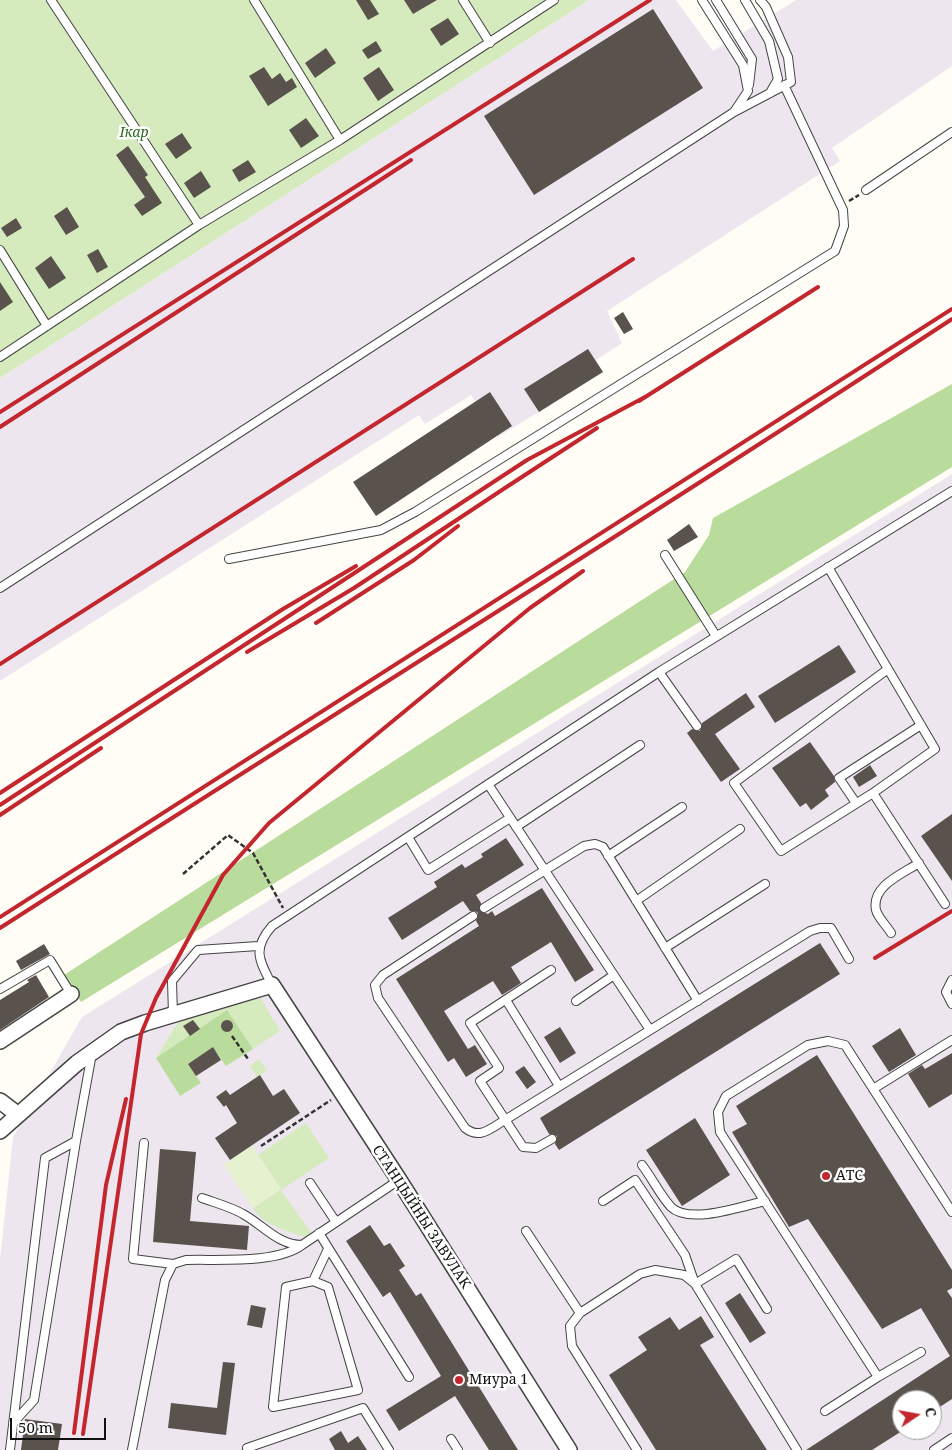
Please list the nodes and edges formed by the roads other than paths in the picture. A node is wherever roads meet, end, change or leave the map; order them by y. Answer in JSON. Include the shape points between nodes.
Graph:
{"nodes":[{"id":1,"x":51,"y":0,"type":"edge"},
{"id":2,"x":254,"y":0,"type":"edge"},
{"id":3,"x":464,"y":0,"type":"edge"},
{"id":4,"x":554,"y":0,"type":"edge"},
{"id":5,"x":702,"y":0,"type":"edge"},
{"id":6,"x":716,"y":0,"type":"edge"},
{"id":7,"x":746,"y":0,"type":"edge"},
{"id":8,"x":760,"y":0,"type":"edge"},
{"id":9,"x":490,"y":43,"type":"junction"},
{"id":10,"x":784,"y":85,"type":"junction"},
{"id":11,"x":748,"y":91,"type":"junction"},
{"id":12,"x":770,"y":93,"type":"junction"},
{"id":13,"x":734,"y":112,"type":"junction"},
{"id":14,"x":952,"y":132,"type":"edge"},
{"id":15,"x":340,"y":140,"type":"junction"},
{"id":16,"x":866,"y":190,"type":"road end"},
{"id":17,"x":199,"y":225,"type":"junction"},
{"id":18,"x":0,"y":250,"type":"edge"},
{"id":19,"x":48,"y":326,"type":"junction"},
{"id":20,"x":0,"y":357,"type":"edge"},
{"id":21,"x":952,"y":491,"type":"edge"},
{"id":22,"x":665,"y":555,"type":"dead end"},
{"id":23,"x":230,"y":560,"type":"dead end"},
{"id":24,"x":828,"y":568,"type":"junction"},
{"id":25,"x":0,"y":588,"type":"edge"},
{"id":26,"x":716,"y":636,"type":"junction"},
{"id":27,"x":888,"y":669,"type":"junction"},
{"id":28,"x":658,"y":672,"type":"junction"},
{"id":29,"x":921,"y":724,"type":"junction"},
{"id":30,"x":697,"y":726,"type":"dead end"},
{"id":31,"x":640,"y":745,"type":"dead end"},
{"id":32,"x":488,"y":784,"type":"junction"},
{"id":33,"x":873,"y":793,"type":"junction"},
{"id":34,"x":856,"y":803,"type":"junction"},
{"id":35,"x":682,"y":807,"type":"dead end"},
{"id":36,"x":510,"y":818,"type":"junction"},
{"id":37,"x":516,"y":827,"type":"junction"},
{"id":38,"x":740,"y":829,"type":"dead end"},
{"id":39,"x":408,"y":837,"type":"junction"},
{"id":40,"x":608,"y":856,"type":"junction"},
{"id":41,"x":919,"y":863,"type":"junction"},
{"id":42,"x":544,"y":870,"type":"junction"},
{"id":43,"x":765,"y":884,"type":"dead end"},
{"id":44,"x":636,"y":901,"type":"junction"},
{"id":45,"x":945,"y":904,"type":"dead end"},
{"id":46,"x":484,"y":908,"type":"dead end"},
{"id":47,"x":473,"y":916,"type":"dead end"},
{"id":48,"x":891,"y":933,"type":"dead end"},
{"id":49,"x":258,"y":946,"type":"junction"},
{"id":50,"x":665,"y":948,"type":"junction"},
{"id":51,"x":849,"y":959,"type":"dead end"},
{"id":52,"x":552,"y":970,"type":"dead end"},
{"id":53,"x":614,"y":975,"type":"junction"},
{"id":54,"x":952,"y":980,"type":"edge"},
{"id":55,"x":272,"y":985,"type":"junction"},
{"id":56,"x":0,"y":989,"type":"edge"},
{"id":57,"x":70,"y":994,"type":"joint"},
{"id":58,"x":506,"y":1000,"type":"junction"},
{"id":59,"x":576,"y":1001,"type":"dead end"},
{"id":60,"x":698,"y":1001,"type":"junction"},
{"id":61,"x":952,"y":1004,"type":"edge"},
{"id":62,"x":173,"y":1015,"type":"junction"},
{"id":63,"x":650,"y":1030,"type":"junction"},
{"id":64,"x":952,"y":1040,"type":"edge"},
{"id":65,"x":0,"y":1041,"type":"edge"},
{"id":66,"x":92,"y":1052,"type":"junction"},
{"id":67,"x":559,"y":1086,"type":"junction"},
{"id":68,"x":872,"y":1089,"type":"junction"},
{"id":69,"x":0,"y":1101,"type":"edge"},
{"id":70,"x":17,"y":1114,"type":"junction"},
{"id":71,"x":505,"y":1120,"type":"junction"},
{"id":72,"x":0,"y":1131,"type":"edge"},
{"id":73,"x":552,"y":1138,"type":"dead end"},
{"id":74,"x":76,"y":1141,"type":"junction"},
{"id":75,"x":144,"y":1143,"type":"dead end"},
{"id":76,"x":642,"y":1165,"type":"dead end"},
{"id":77,"x":399,"y":1180,"type":"junction"},
{"id":78,"x":310,"y":1183,"type":"dead end"},
{"id":79,"x":202,"y":1198,"type":"dead end"},
{"id":80,"x":603,"y":1201,"type":"dead end"},
{"id":81,"x":765,"y":1201,"type":"junction"},
{"id":82,"x":952,"y":1212,"type":"edge"},
{"id":83,"x":336,"y":1222,"type":"junction"},
{"id":84,"x":526,"y":1231,"type":"dead end"},
{"id":85,"x":319,"y":1233,"type":"junction"},
{"id":86,"x":302,"y":1245,"type":"junction"},
{"id":87,"x":328,"y":1249,"type":"junction"},
{"id":88,"x":174,"y":1264,"type":"junction"},
{"id":89,"x":313,"y":1281,"type":"junction"},
{"id":90,"x":695,"y":1284,"type":"junction"},
{"id":91,"x":767,"y":1309,"type":"dead end"},
{"id":92,"x":580,"y":1313,"type":"junction"},
{"id":93,"x":921,"y":1352,"type":"dead end"},
{"id":94,"x":409,"y":1377,"type":"dead end"},
{"id":95,"x":878,"y":1377,"type":"junction"},
{"id":96,"x":825,"y":1411,"type":"dead end"},
{"id":97,"x":13,"y":1423,"type":"junction"},
{"id":98,"x":952,"y":1438,"type":"edge"},
{"id":99,"x":451,"y":1439,"type":"dead end"},
{"id":100,"x":247,"y":1448,"type":"dead end"},
{"id":101,"x":10,"y":1450,"type":"edge"},
{"id":102,"x":132,"y":1450,"type":"edge"},
{"id":103,"x":389,"y":1450,"type":"edge"},
{"id":104,"x":458,"y":1450,"type":"edge"},
{"id":105,"x":569,"y":1450,"type":"edge"},
{"id":106,"x":638,"y":1450,"type":"edge"},
{"id":107,"x":797,"y":1450,"type":"edge"},
{"id":108,"x":934,"y":1450,"type":"edge"}],
"edges":[{"from":1,"to":17,"type":"lane"},
{"from":2,"to":15,"type":"lane"},
{"from":3,"to":9,"type":"lane"},
{"from":4,"to":9,"type":"lane"},
{"from":5,"to":11,"type":"lane","via":[[743,65]]},
{"from":6,"to":11,"type":"lane","via":[[752,59]]},
{"from":7,"to":12,"type":"lane","via":[[769,41],[778,78]]},
{"from":8,"to":10,"type":"lane","via":[[788,57],[791,82]]},
{"from":9,"to":15,"type":"lane"},
{"from":10,"to":12,"type":"lane"},
{"from":10,"to":23,"type":"lane","via":[[841,206],[844,226],[835,251],[381,530]]},
{"from":11,"to":13,"type":"lane"},
{"from":12,"to":13,"type":"lane"},
{"from":13,"to":25,"type":"lane"},
{"from":14,"to":16,"type":"lane"},
{"from":15,"to":17,"type":"lane"},
{"from":17,"to":19,"type":"lane"},
{"from":18,"to":19,"type":"lane"},
{"from":19,"to":20,"type":"lane"},
{"from":21,"to":24,"type":"lane"},
{"from":22,"to":26,"type":"lane"},
{"from":24,"to":26,"type":"lane"},
{"from":24,"to":27,"type":"lane"},
{"from":26,"to":28,"type":"lane"},
{"from":27,"to":29,"type":"lane"},
{"from":27,"to":34,"type":"lane","via":[[732,779],[781,851]]},
{"from":28,"to":30,"type":"lane"},
{"from":28,"to":32,"type":"lane"},
{"from":29,"to":33,"type":"lane","via":[[936,749]]},
{"from":29,"to":34,"type":"lane","via":[[839,778]]},
{"from":31,"to":37,"type":"lane"},
{"from":32,"to":36,"type":"lane"},
{"from":32,"to":39,"type":"lane"},
{"from":33,"to":34,"type":"lane"},
{"from":33,"to":41,"type":"lane"},
{"from":35,"to":40,"type":"lane"},
{"from":36,"to":37,"type":"lane"},
{"from":36,"to":39,"type":"lane","via":[[428,870]]},
{"from":37,"to":42,"type":"lane"},
{"from":38,"to":44,"type":"lane"},
{"from":39,"to":49,"type":"lane","via":[[272,926]]},
{"from":40,"to":42,"type":"lane","via":[[603,847],[590,845]]},
{"from":40,"to":44,"type":"lane"},
{"from":41,"to":45,"type":"lane"},
{"from":41,"to":48,"type":"lane","via":[[881,889],[875,898],[877,912]]},
{"from":42,"to":46,"type":"lane"},
{"from":42,"to":53,"type":"lane"},
{"from":43,"to":50,"type":"lane"},
{"from":44,"to":50,"type":"lane"},
{"from":47,"to":71,"type":"lane","via":[[383,975],[375,985],[378,998],[465,1128],[480,1135]]},
{"from":49,"to":55,"type":"lane","via":[[260,962]]},
{"from":49,"to":62,"type":"lane","via":[[198,950],[172,981]]},
{"from":50,"to":60,"type":"lane"},
{"from":51,"to":60,"type":"lane","via":[[832,928],[820,928],[810,931]]},
{"from":52,"to":58,"type":"lane"},
{"from":53,"to":59,"type":"lane"},
{"from":53,"to":63,"type":"lane"},
{"from":54,"to":61,"type":"lane","via":[[946,992]]},
{"from":55,"to":62,"type":"street"},
{"from":55,"to":77,"type":"street","name":"СТАНЦЫЙНЫ ЗАВУЛАК"},
{"from":56,"to":57,"type":"lane","via":[[50,960]]},
{"from":57,"to":65,"type":"street"},
{"from":58,"to":67,"type":"lane"},
{"from":58,"to":71,"type":"lane","via":[[470,1024],[499,1068],[480,1081]]},
{"from":60,"to":63,"type":"lane"},
{"from":62,"to":66,"type":"street","via":[[121,1032]]},
{"from":63,"to":67,"type":"lane"},
{"from":64,"to":68,"type":"lane"},
{"from":66,"to":70,"type":"street"},
{"from":66,"to":74,"type":"lane"},
{"from":67,"to":71,"type":"lane"},
{"from":68,"to":81,"type":"lane","via":[[845,1045],[828,1041],[808,1045],[726,1096],[718,1112],[720,1132]]},
{"from":68,"to":82,"type":"lane"},
{"from":69,"to":70,"type":"street"},
{"from":70,"to":72,"type":"street"},
{"from":71,"to":73,"type":"lane","via":[[523,1147],[536,1148]]},
{"from":74,"to":97,"type":"lane","via":[[34,1400]]},
{"from":74,"to":97,"type":"lane","via":[[45,1158]]},
{"from":75,"to":88,"type":"lane","via":[[133,1259]]},
{"from":76,"to":81,"type":"lane","via":[[672,1207],[682,1214],[699,1215]]},
{"from":77,"to":83,"type":"lane"},
{"from":77,"to":105,"type":"street","name":"СТАНЦЫЙНЫ ЗАВУЛАК"},
{"from":78,"to":83,"type":"lane"},
{"from":79,"to":86,"type":"lane","via":[[244,1214],[270,1234],[294,1245]]},
{"from":80,"to":90,"type":"lane","via":[[635,1180],[686,1255]]},
{"from":81,"to":95,"type":"lane"},
{"from":83,"to":85,"type":"lane"},
{"from":84,"to":92,"type":"lane"},
{"from":85,"to":86,"type":"lane"},
{"from":85,"to":87,"type":"lane"},
{"from":86,"to":88,"type":"lane","via":[[280,1255],[186,1260]]},
{"from":87,"to":89,"type":"lane"},
{"from":87,"to":94,"type":"lane"},
{"from":88,"to":102,"type":"lane","via":[[165,1280]]},
{"from":89,"to":89,"type":"lane","via":[[286,1287],[273,1407],[358,1390],[328,1287]]},
{"from":90,"to":91,"type":"lane","via":[[736,1259]]},
{"from":90,"to":92,"type":"lane","via":[[684,1275],[655,1270],[640,1274]]},
{"from":90,"to":107,"type":"lane"},
{"from":92,"to":106,"type":"lane","via":[[570,1326],[572,1346]]},
{"from":93,"to":95,"type":"lane"},
{"from":95,"to":96,"type":"lane"},
{"from":97,"to":101,"type":"lane"},
{"from":98,"to":108,"type":"lane"},
{"from":99,"to":104,"type":"lane"},
{"from":100,"to":103,"type":"lane","via":[[363,1408]]}]}
